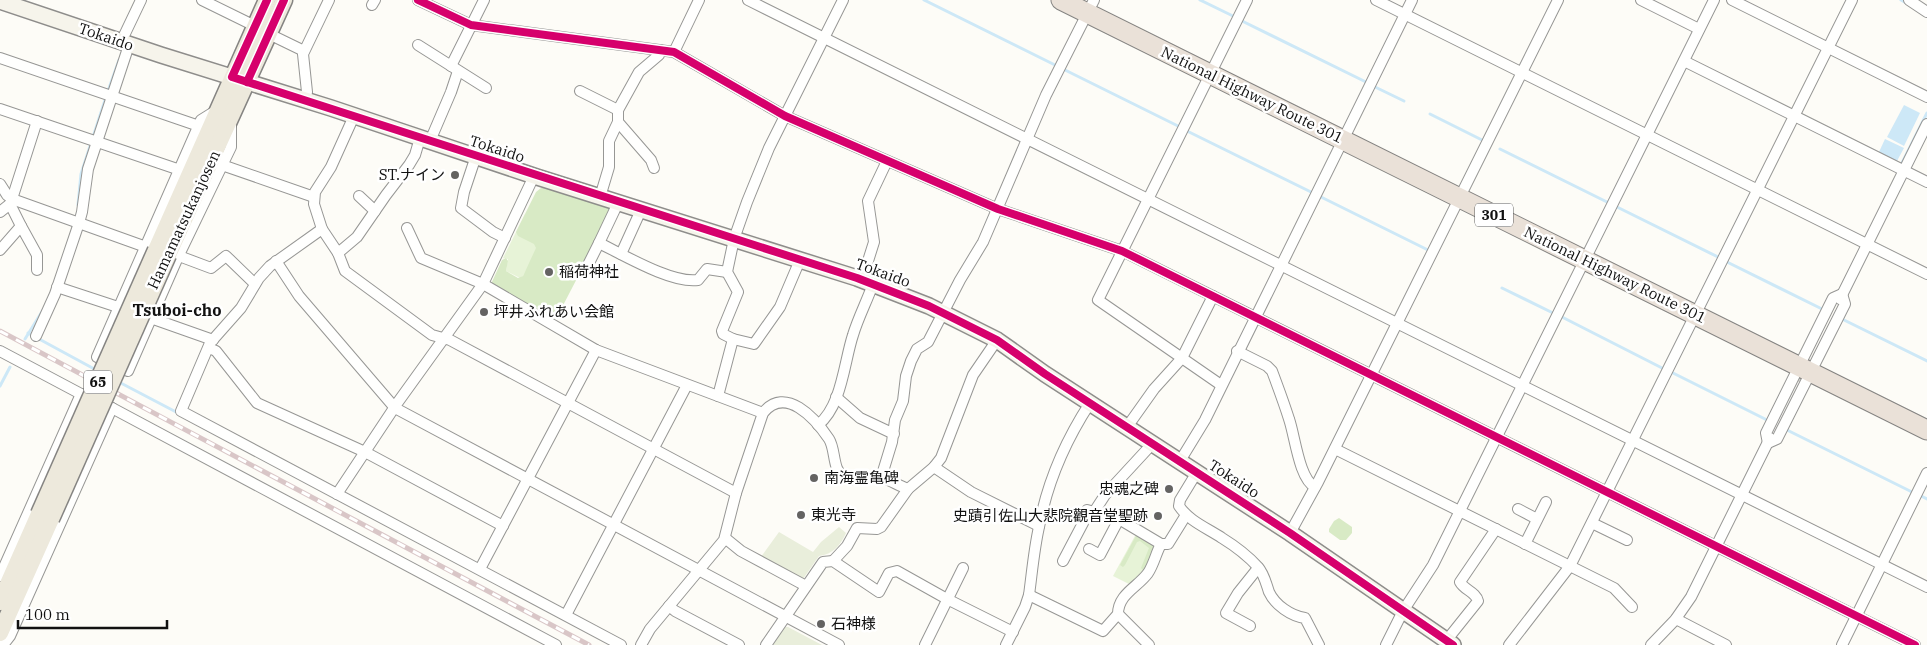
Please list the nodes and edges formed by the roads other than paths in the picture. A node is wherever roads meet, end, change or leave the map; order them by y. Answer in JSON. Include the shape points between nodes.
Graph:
{"nodes":[{"id":1,"x":141,"y":0,"type":"edge"},
{"id":2,"x":202,"y":0,"type":"edge"},
{"id":3,"x":266,"y":0,"type":"edge"},
{"id":4,"x":284,"y":0,"type":"edge"},
{"id":5,"x":329,"y":0,"type":"edge"},
{"id":6,"x":418,"y":0,"type":"edge"},
{"id":7,"x":484,"y":0,"type":"edge"},
{"id":8,"x":700,"y":0,"type":"edge"},
{"id":9,"x":748,"y":0,"type":"edge"},
{"id":10,"x":843,"y":0,"type":"edge"},
{"id":11,"x":1061,"y":0,"type":"edge"},
{"id":12,"x":1247,"y":0,"type":"edge"},
{"id":13,"x":1376,"y":0,"type":"edge"},
{"id":14,"x":1412,"y":0,"type":"edge"},
{"id":15,"x":1558,"y":0,"type":"edge"},
{"id":16,"x":1641,"y":0,"type":"edge"},
{"id":17,"x":1714,"y":0,"type":"edge"},
{"id":18,"x":1732,"y":0,"type":"edge"},
{"id":19,"x":1852,"y":0,"type":"edge"},
{"id":20,"x":1909,"y":0,"type":"edge"},
{"id":21,"x":0,"y":1,"type":"edge"},
{"id":22,"x":19,"y":4,"type":"edge"},
{"id":23,"x":1090,"y":6,"type":"edge"},
{"id":24,"x":1927,"y":12,"type":"edge"},
{"id":25,"x":1405,"y":14,"type":"junction"},
{"id":26,"x":471,"y":25,"type":"junction"},
{"id":27,"x":1699,"y":29,"type":"junction"},
{"id":28,"x":262,"y":30,"type":"junction"},
{"id":29,"x":824,"y":38,"type":"junction"},
{"id":30,"x":125,"y":43,"type":"junction"},
{"id":31,"x":418,"y":44,"type":"dead end"},
{"id":32,"x":1828,"y":48,"type":"junction"},
{"id":33,"x":660,"y":50,"type":"junction"},
{"id":34,"x":304,"y":51,"type":"junction"},
{"id":35,"x":674,"y":52,"type":"junction"},
{"id":36,"x":0,"y":58,"type":"edge"},
{"id":37,"x":1684,"y":61,"type":"junction"},
{"id":38,"x":454,"y":68,"type":"junction"},
{"id":39,"x":1522,"y":72,"type":"junction"},
{"id":40,"x":1210,"y":74,"type":"junction"},
{"id":41,"x":239,"y":80,"type":"junction"},
{"id":42,"x":486,"y":88,"type":"dead end"},
{"id":43,"x":580,"y":91,"type":"dead end"},
{"id":44,"x":112,"y":96,"type":"junction"},
{"id":45,"x":1927,"y":97,"type":"edge"},
{"id":46,"x":305,"y":100,"type":"junction"},
{"id":47,"x":0,"y":109,"type":"edge"},
{"id":48,"x":618,"y":110,"type":"junction"},
{"id":49,"x":224,"y":114,"type":"junction"},
{"id":50,"x":354,"y":116,"type":"junction"},
{"id":51,"x":785,"y":116,"type":"junction"},
{"id":52,"x":1794,"y":116,"type":"junction"},
{"id":53,"x":37,"y":121,"type":"junction"},
{"id":54,"x":618,"y":122,"type":"junction"},
{"id":55,"x":1927,"y":124,"type":"edge"},
{"id":56,"x":199,"y":126,"type":"junction"},
{"id":57,"x":1647,"y":134,"type":"junction"},
{"id":58,"x":425,"y":139,"type":"junction"},
{"id":59,"x":1028,"y":140,"type":"junction"},
{"id":60,"x":1343,"y":140,"type":"junction"},
{"id":61,"x":97,"y":141,"type":"junction"},
{"id":62,"x":476,"y":156,"type":"junction"},
{"id":63,"x":888,"y":161,"type":"junction"},
{"id":64,"x":222,"y":165,"type":"junction"},
{"id":65,"x":654,"y":168,"type":"dead end"},
{"id":66,"x":180,"y":170,"type":"junction"},
{"id":67,"x":1904,"y":170,"type":"junction"},
{"id":68,"x":534,"y":176,"type":"junction"},
{"id":69,"x":1927,"y":182,"type":"edge"},
{"id":70,"x":0,"y":184,"type":"edge"},
{"id":71,"x":1758,"y":190,"type":"junction"},
{"id":72,"x":358,"y":196,"type":"dead end"},
{"id":73,"x":314,"y":197,"type":"junction"},
{"id":74,"x":600,"y":197,"type":"junction"},
{"id":75,"x":1459,"y":198,"type":"junction"},
{"id":76,"x":1148,"y":199,"type":"junction"},
{"id":77,"x":11,"y":202,"type":"junction"},
{"id":78,"x":618,"y":202,"type":"junction"},
{"id":79,"x":998,"y":209,"type":"junction"},
{"id":80,"x":375,"y":210,"type":"junction"},
{"id":81,"x":642,"y":210,"type":"junction"},
{"id":82,"x":0,"y":212,"type":"edge"},
{"id":83,"x":79,"y":222,"type":"junction"},
{"id":84,"x":21,"y":226,"type":"junction"},
{"id":85,"x":407,"y":228,"type":"dead end"},
{"id":86,"x":322,"y":229,"type":"junction"},
{"id":87,"x":505,"y":238,"type":"junction"},
{"id":88,"x":734,"y":239,"type":"junction"},
{"id":89,"x":599,"y":243,"type":"junction"},
{"id":90,"x":1867,"y":244,"type":"junction"},
{"id":91,"x":0,"y":250,"type":"edge"},
{"id":92,"x":1122,"y":250,"type":"junction"},
{"id":93,"x":162,"y":252,"type":"junction"},
{"id":94,"x":338,"y":253,"type":"junction"},
{"id":95,"x":621,"y":254,"type":"junction"},
{"id":96,"x":800,"y":260,"type":"junction"},
{"id":97,"x":1584,"y":260,"type":"junction"},
{"id":98,"x":276,"y":261,"type":"junction"},
{"id":99,"x":1280,"y":265,"type":"junction"},
{"id":100,"x":586,"y":268,"type":"dead end"},
{"id":101,"x":37,"y":270,"type":"dead end"},
{"id":102,"x":727,"y":272,"type":"junction"},
{"id":103,"x":1927,"y":274,"type":"edge"},
{"id":104,"x":868,"y":282,"type":"junction"},
{"id":105,"x":255,"y":284,"type":"junction"},
{"id":106,"x":483,"y":284,"type":"junction"},
{"id":107,"x":58,"y":287,"type":"junction"},
{"id":108,"x":1842,"y":294,"type":"junction"},
{"id":109,"x":1213,"y":296,"type":"junction"},
{"id":110,"x":119,"y":308,"type":"junction"},
{"id":111,"x":944,"y":312,"type":"junction"},
{"id":112,"x":1695,"y":315,"type":"junction"},
{"id":113,"x":1255,"y":316,"type":"junction"},
{"id":114,"x":151,"y":318,"type":"junction"},
{"id":115,"x":1397,"y":323,"type":"junction"},
{"id":116,"x":36,"y":336,"type":"dead end"},
{"id":117,"x":444,"y":338,"type":"junction"},
{"id":118,"x":733,"y":339,"type":"junction"},
{"id":119,"x":997,"y":340,"type":"junction"},
{"id":120,"x":211,"y":344,"type":"junction"},
{"id":121,"x":596,"y":350,"type":"junction"},
{"id":122,"x":0,"y":351,"type":"edge"},
{"id":123,"x":1238,"y":351,"type":"junction"},
{"id":124,"x":1182,"y":358,"type":"junction"},
{"id":125,"x":1805,"y":370,"type":"junction"},
{"id":126,"x":1372,"y":375,"type":"junction"},
{"id":127,"x":687,"y":385,"type":"junction"},
{"id":128,"x":1221,"y":385,"type":"junction"},
{"id":129,"x":1522,"y":385,"type":"junction"},
{"id":130,"x":81,"y":394,"type":"junction"},
{"id":131,"x":718,"y":396,"type":"junction"},
{"id":132,"x":836,"y":397,"type":"junction"},
{"id":133,"x":568,"y":403,"type":"junction"},
{"id":134,"x":1090,"y":403,"type":"junction"},
{"id":135,"x":112,"y":408,"type":"junction"},
{"id":136,"x":395,"y":408,"type":"junction"},
{"id":137,"x":762,"y":413,"type":"junction"},
{"id":138,"x":818,"y":425,"type":"junction"},
{"id":139,"x":1128,"y":427,"type":"junction"},
{"id":140,"x":1927,"y":430,"type":"edge"},
{"id":141,"x":894,"y":434,"type":"junction"},
{"id":142,"x":1496,"y":437,"type":"junction"},
{"id":143,"x":1633,"y":440,"type":"junction"},
{"id":144,"x":1153,"y":443,"type":"junction"},
{"id":145,"x":1768,"y":443,"type":"junction"},
{"id":146,"x":654,"y":449,"type":"junction"},
{"id":147,"x":1335,"y":449,"type":"junction"},
{"id":148,"x":365,"y":452,"type":"junction"},
{"id":149,"x":1180,"y":461,"type":"junction"},
{"id":150,"x":934,"y":467,"type":"junction"},
{"id":151,"x":1197,"y":472,"type":"junction"},
{"id":152,"x":1927,"y":473,"type":"edge"},
{"id":153,"x":881,"y":478,"type":"junction"},
{"id":154,"x":528,"y":479,"type":"junction"},
{"id":155,"x":1315,"y":487,"type":"junction"},
{"id":156,"x":908,"y":489,"type":"junction"},
{"id":157,"x":736,"y":492,"type":"junction"},
{"id":158,"x":1607,"y":492,"type":"junction"},
{"id":159,"x":337,"y":494,"type":"junction"},
{"id":160,"x":1742,"y":495,"type":"junction"},
{"id":161,"x":1546,"y":502,"type":"dead end"},
{"id":162,"x":1518,"y":509,"type":"dead end"},
{"id":163,"x":1460,"y":511,"type":"junction"},
{"id":164,"x":1094,"y":512,"type":"junction"},
{"id":165,"x":1186,"y":515,"type":"junction"},
{"id":166,"x":45,"y":517,"type":"junction"},
{"id":167,"x":1119,"y":519,"type":"junction"},
{"id":168,"x":1537,"y":519,"type":"junction"},
{"id":169,"x":1592,"y":522,"type":"junction"},
{"id":170,"x":614,"y":525,"type":"junction"},
{"id":171,"x":503,"y":526,"type":"junction"},
{"id":172,"x":1039,"y":526,"type":"junction"},
{"id":173,"x":1496,"y":529,"type":"junction"},
{"id":174,"x":1290,"y":533,"type":"junction"},
{"id":175,"x":725,"y":538,"type":"junction"},
{"id":176,"x":1627,"y":540,"type":"dead end"},
{"id":177,"x":1161,"y":544,"type":"junction"},
{"id":178,"x":1525,"y":544,"type":"junction"},
{"id":179,"x":1717,"y":546,"type":"junction"},
{"id":180,"x":1089,"y":549,"type":"dead end"},
{"id":181,"x":833,"y":560,"type":"junction"},
{"id":182,"x":1062,"y":561,"type":"dead end"},
{"id":183,"x":1882,"y":564,"type":"junction"},
{"id":184,"x":1570,"y":566,"type":"junction"},
{"id":185,"x":963,"y":568,"type":"dead end"},
{"id":186,"x":1258,"y":568,"type":"junction"},
{"id":187,"x":480,"y":570,"type":"junction"},
{"id":188,"x":699,"y":570,"type":"junction"},
{"id":189,"x":0,"y":576,"type":"edge"},
{"id":190,"x":806,"y":586,"type":"junction"},
{"id":191,"x":1927,"y":587,"type":"edge"},
{"id":192,"x":1028,"y":595,"type":"junction"},
{"id":193,"x":948,"y":599,"type":"junction"},
{"id":194,"x":0,"y":602,"type":"edge"},
{"id":195,"x":669,"y":606,"type":"junction"},
{"id":196,"x":1632,"y":607,"type":"dead end"},
{"id":197,"x":1403,"y":611,"type":"junction"},
{"id":198,"x":1118,"y":614,"type":"junction"},
{"id":199,"x":566,"y":616,"type":"junction"},
{"id":200,"x":785,"y":616,"type":"junction"},
{"id":201,"x":1856,"y":616,"type":"junction"},
{"id":202,"x":1676,"y":619,"type":"junction"},
{"id":203,"x":1250,"y":626,"type":"dead end"},
{"id":204,"x":1013,"y":632,"type":"junction"},
{"id":205,"x":0,"y":633,"type":"edge"},
{"id":206,"x":1450,"y":643,"type":"edge"},
{"id":207,"x":3,"y":645,"type":"edge"},
{"id":208,"x":556,"y":645,"type":"edge"},
{"id":209,"x":622,"y":645,"type":"edge"},
{"id":210,"x":641,"y":645,"type":"edge"},
{"id":211,"x":739,"y":645,"type":"edge"},
{"id":212,"x":766,"y":645,"type":"edge"},
{"id":213,"x":840,"y":645,"type":"edge"},
{"id":214,"x":925,"y":645,"type":"edge"},
{"id":215,"x":1006,"y":645,"type":"edge"},
{"id":216,"x":1149,"y":645,"type":"edge"},
{"id":217,"x":1319,"y":645,"type":"edge"},
{"id":218,"x":1386,"y":645,"type":"edge"},
{"id":219,"x":1509,"y":645,"type":"edge"},
{"id":220,"x":1651,"y":645,"type":"edge"},
{"id":221,"x":1726,"y":645,"type":"edge"},
{"id":222,"x":1842,"y":645,"type":"edge"},
{"id":223,"x":1915,"y":645,"type":"edge"}],
"edges":[{"from":1,"to":30,"type":"street"},
{"from":2,"to":28,"type":"street"},
{"from":3,"to":28,"type":"main road","name":"Hamamatsukanjosen","number":"65"},
{"from":4,"to":28,"type":"main road","name":"Hamamatsukanjosen","number":"65"},
{"from":5,"to":34,"type":"street"},
{"from":6,"to":26,"type":"street"},
{"from":7,"to":26,"type":"street"},
{"from":8,"to":35,"type":"street"},
{"from":9,"to":29,"type":"street"},
{"from":10,"to":29,"type":"street"},
{"from":11,"to":23,"type":"highway","name":"National Highway Route 301","number":"301"},
{"from":12,"to":40,"type":"street"},
{"from":13,"to":25,"type":"street"},
{"from":14,"to":25,"type":"street"},
{"from":15,"to":39,"type":"street"},
{"from":16,"to":27,"type":"street"},
{"from":17,"to":27,"type":"street"},
{"from":18,"to":32,"type":"street"},
{"from":19,"to":32,"type":"street"},
{"from":20,"to":24,"type":"street"},
{"from":21,"to":22,"type":"main road","name":"Tokaido"},
{"from":22,"to":30,"type":"main road","name":"Tokaido"},
{"from":23,"to":40,"type":"highway","name":"National Highway Route 301","number":"301"},
{"from":23,"to":59,"type":"street","via":[[1046,95]]},
{"from":25,"to":39,"type":"street"},
{"from":25,"to":60,"type":"street"},
{"from":26,"to":33,"type":"street"},
{"from":26,"to":38,"type":"street"},
{"from":27,"to":37,"type":"street"},
{"from":28,"to":34,"type":"street"},
{"from":28,"to":41,"type":"main road","name":"Hamamatsukanjosen","number":"65"},
{"from":29,"to":51,"type":"street"},
{"from":29,"to":59,"type":"street"},
{"from":30,"to":41,"type":"main road","name":"Tokaido"},
{"from":30,"to":44,"type":"street"},
{"from":31,"to":38,"type":"street"},
{"from":32,"to":45,"type":"street"},
{"from":32,"to":52,"type":"street"},
{"from":33,"to":35,"type":"street"},
{"from":33,"to":48,"type":"street","via":[[659,55],[639,72]]},
{"from":34,"to":46,"type":"street"},
{"from":35,"to":51,"type":"street"},
{"from":36,"to":44,"type":"street"},
{"from":37,"to":52,"type":"street"},
{"from":37,"to":57,"type":"street"},
{"from":38,"to":42,"type":"street"},
{"from":38,"to":58,"type":"street","via":[[450,95]]},
{"from":39,"to":57,"type":"street"},
{"from":39,"to":75,"type":"street"},
{"from":40,"to":60,"type":"highway","name":"National Highway Route 301","number":"301"},
{"from":40,"to":76,"type":"street"},
{"from":41,"to":46,"type":"main road","name":"Tokaido"},
{"from":41,"to":49,"type":"main road","name":"Hamamatsukanjosen","number":"65"},
{"from":43,"to":48,"type":"street"},
{"from":44,"to":56,"type":"street"},
{"from":44,"to":61,"type":"street"},
{"from":46,"to":50,"type":"main road","name":"Tokaido"},
{"from":47,"to":53,"type":"street"},
{"from":48,"to":54,"type":"street"},
{"from":49,"to":56,"type":"street","via":[[201,120]]},
{"from":49,"to":64,"type":"street","via":[[231,147]]},
{"from":49,"to":93,"type":"main road","name":"Hamamatsukanjosen","number":"65"},
{"from":50,"to":58,"type":"main road","name":"Tokaido"},
{"from":50,"to":73,"type":"street"},
{"from":51,"to":63,"type":"street"},
{"from":51,"to":88,"type":"street","via":[[757,175]]},
{"from":52,"to":67,"type":"street"},
{"from":52,"to":71,"type":"street"},
{"from":53,"to":61,"type":"street"},
{"from":53,"to":77,"type":"street"},
{"from":54,"to":65,"type":"street","via":[[651,160]]},
{"from":54,"to":74,"type":"street","via":[[609,141],[609,167]]},
{"from":55,"to":67,"type":"street"},
{"from":56,"to":66,"type":"street"},
{"from":57,"to":71,"type":"street"},
{"from":57,"to":97,"type":"street"},
{"from":58,"to":62,"type":"main road","name":"Tokaido"},
{"from":58,"to":80,"type":"street","via":[[412,162]]},
{"from":59,"to":76,"type":"street"},
{"from":59,"to":79,"type":"street"},
{"from":60,"to":75,"type":"highway","name":"National Highway Route 301","number":"301"},
{"from":60,"to":99,"type":"street"},
{"from":61,"to":66,"type":"street"},
{"from":61,"to":83,"type":"street","via":[[86,176]]},
{"from":62,"to":68,"type":"main road","name":"Tokaido"},
{"from":62,"to":87,"type":"street","via":[[461,208]]},
{"from":63,"to":79,"type":"street"},
{"from":63,"to":104,"type":"street","via":[[868,201],[874,242]]},
{"from":64,"to":73,"type":"street"},
{"from":64,"to":93,"type":"street"},
{"from":66,"to":93,"type":"street"},
{"from":67,"to":69,"type":"street"},
{"from":67,"to":90,"type":"street"},
{"from":68,"to":74,"type":"main road","name":"Tokaido"},
{"from":68,"to":87,"type":"street"},
{"from":70,"to":77,"type":"street"},
{"from":71,"to":90,"type":"street"},
{"from":71,"to":112,"type":"street"},
{"from":72,"to":80,"type":"street"},
{"from":73,"to":86,"type":"street"},
{"from":74,"to":78,"type":"main road","name":"Tokaido"},
{"from":75,"to":97,"type":"highway","name":"National Highway Route 301","number":"301"},
{"from":75,"to":115,"type":"street"},
{"from":76,"to":92,"type":"street"},
{"from":76,"to":99,"type":"street"},
{"from":77,"to":82,"type":"street"},
{"from":77,"to":83,"type":"street"},
{"from":77,"to":84,"type":"street"},
{"from":78,"to":81,"type":"main road","name":"Tokaido"},
{"from":78,"to":89,"type":"street"},
{"from":79,"to":92,"type":"street"},
{"from":79,"to":111,"type":"street"},
{"from":80,"to":94,"type":"street","via":[[357,237]]},
{"from":81,"to":88,"type":"main road","name":"Tokaido"},
{"from":81,"to":95,"type":"street"},
{"from":83,"to":93,"type":"street"},
{"from":83,"to":107,"type":"street"},
{"from":84,"to":91,"type":"street"},
{"from":84,"to":101,"type":"street","via":[[37,255]]},
{"from":85,"to":106,"type":"street","via":[[421,258]]},
{"from":86,"to":94,"type":"street"},
{"from":86,"to":98,"type":"street"},
{"from":87,"to":106,"type":"street"},
{"from":88,"to":96,"type":"main road","name":"Tokaido"},
{"from":88,"to":102,"type":"street"},
{"from":89,"to":95,"type":"street"},
{"from":89,"to":100,"type":"street"},
{"from":90,"to":103,"type":"street"},
{"from":90,"to":108,"type":"street"},
{"from":92,"to":109,"type":"street"},
{"from":92,"to":124,"type":"street","via":[[1098,300]]},
{"from":93,"to":105,"type":"street","via":[[211,268],[226,256]]},
{"from":93,"to":110,"type":"street"},
{"from":93,"to":114,"type":"street"},
{"from":93,"to":166,"type":"main road","name":"Hamamatsukanjosen","number":"65","bridge":true},
{"from":94,"to":117,"type":"street","via":[[345,270],[432,335]]},
{"from":95,"to":102,"type":"street","via":[[661,273],[688,280],[698,280],[707,269]]},
{"from":96,"to":104,"type":"main road","name":"Tokaido"},
{"from":96,"to":118,"type":"street","via":[[780,307],[754,344]]},
{"from":97,"to":112,"type":"highway","name":"National Highway Route 301","number":"301"},
{"from":97,"to":129,"type":"street"},
{"from":98,"to":105,"type":"street"},
{"from":98,"to":136,"type":"street","via":[[299,296]]},
{"from":99,"to":113,"type":"street"},
{"from":99,"to":115,"type":"street"},
{"from":102,"to":118,"type":"street","via":[[738,292],[722,331]]},
{"from":104,"to":111,"type":"main road","name":"Tokaido"},
{"from":104,"to":132,"type":"street"},
{"from":105,"to":120,"type":"street","via":[[241,308]]},
{"from":106,"to":117,"type":"street"},
{"from":106,"to":121,"type":"street"},
{"from":107,"to":110,"type":"street"},
{"from":107,"to":116,"type":"street"},
{"from":108,"to":125,"type":"street"},
{"from":108,"to":125,"type":"street","via":[[1833,298]]},
{"from":109,"to":113,"type":"street"},
{"from":109,"to":124,"type":"street"},
{"from":110,"to":114,"type":"street"},
{"from":110,"to":114,"type":"street","via":[[97,357],[128,371]]},
{"from":111,"to":119,"type":"main road","name":"Tokaido"},
{"from":111,"to":141,"type":"street","via":[[928,342],[917,349],[911,361]]},
{"from":112,"to":125,"type":"highway","name":"National Highway Route 301","number":"301"},
{"from":112,"to":143,"type":"street"},
{"from":113,"to":123,"type":"street"},
{"from":113,"to":126,"type":"street"},
{"from":114,"to":120,"type":"street"},
{"from":115,"to":126,"type":"street"},
{"from":115,"to":129,"type":"street"},
{"from":117,"to":133,"type":"street"},
{"from":117,"to":136,"type":"street"},
{"from":118,"to":131,"type":"street"},
{"from":119,"to":134,"type":"main road","name":"Tokaido"},
{"from":119,"to":150,"type":"street","via":[[973,375]]},
{"from":120,"to":148,"type":"street","via":[[256,403]]},
{"from":120,"to":159,"type":"street","via":[[181,411]]},
{"from":121,"to":127,"type":"street"},
{"from":121,"to":133,"type":"street"},
{"from":122,"to":130,"type":"street"},
{"from":123,"to":128,"type":"street"},
{"from":123,"to":155,"type":"street","via":[[1272,371],[1302,469]]},
{"from":124,"to":128,"type":"street"},
{"from":124,"to":139,"type":"street","via":[[1154,389]]},
{"from":125,"to":140,"type":"highway","name":"National Highway Route 301","number":"301"},
{"from":125,"to":145,"type":"street"},
{"from":125,"to":145,"type":"street","via":[[1766,433]]},
{"from":126,"to":142,"type":"street"},
{"from":126,"to":147,"type":"street"},
{"from":127,"to":131,"type":"street"},
{"from":127,"to":146,"type":"street"},
{"from":128,"to":149,"type":"street","via":[[1205,420]]},
{"from":129,"to":142,"type":"street"},
{"from":129,"to":143,"type":"street"},
{"from":130,"to":135,"type":"street"},
{"from":130,"to":189,"type":"street"},
{"from":131,"to":137,"type":"street"},
{"from":132,"to":138,"type":"street"},
{"from":132,"to":141,"type":"street","via":[[860,418]]},
{"from":133,"to":146,"type":"street"},
{"from":133,"to":154,"type":"street"},
{"from":134,"to":139,"type":"main road","name":"Tokaido"},
{"from":134,"to":172,"type":"street","via":[[1074,428],[1056,469]]},
{"from":135,"to":207,"type":"street","via":[[10,636]]},
{"from":135,"to":208,"type":"street"},
{"from":136,"to":148,"type":"street"},
{"from":136,"to":154,"type":"street"},
{"from":137,"to":138,"type":"street","via":[[770,404],[781,401],[805,411]]},
{"from":137,"to":157,"type":"street"},
{"from":138,"to":153,"type":"street","via":[[829,439],[840,474],[855,480]]},
{"from":139,"to":144,"type":"main road","name":"Tokaido"},
{"from":141,"to":153,"type":"street"},
{"from":142,"to":158,"type":"street"},
{"from":142,"to":163,"type":"street"},
{"from":143,"to":158,"type":"street"},
{"from":143,"to":160,"type":"street"},
{"from":144,"to":149,"type":"main road","name":"Tokaido"},
{"from":144,"to":164,"type":"street","via":[[1105,495]]},
{"from":145,"to":160,"type":"street"},
{"from":146,"to":157,"type":"street"},
{"from":146,"to":170,"type":"street"},
{"from":147,"to":155,"type":"street"},
{"from":147,"to":163,"type":"street"},
{"from":148,"to":159,"type":"street"},
{"from":148,"to":171,"type":"street"},
{"from":149,"to":151,"type":"main road","name":"Tokaido"},
{"from":150,"to":156,"type":"street"},
{"from":150,"to":172,"type":"street","via":[[971,492]]},
{"from":151,"to":165,"type":"street","via":[[1179,503]]},
{"from":151,"to":174,"type":"main road","name":"Tokaido"},
{"from":152,"to":183,"type":"street"},
{"from":153,"to":156,"type":"street"},
{"from":154,"to":170,"type":"street"},
{"from":154,"to":171,"type":"street"},
{"from":155,"to":174,"type":"street"},
{"from":156,"to":181,"type":"street","via":[[882,527],[857,528],[847,546]]},
{"from":157,"to":175,"type":"street"},
{"from":158,"to":169,"type":"street"},
{"from":158,"to":179,"type":"street"},
{"from":159,"to":187,"type":"street"},
{"from":160,"to":179,"type":"street"},
{"from":160,"to":183,"type":"street"},
{"from":161,"to":168,"type":"street"},
{"from":162,"to":168,"type":"street"},
{"from":163,"to":173,"type":"street"},
{"from":163,"to":197,"type":"street","via":[[1428,574]]},
{"from":164,"to":167,"type":"street"},
{"from":164,"to":182,"type":"street","via":[[1087,510]]},
{"from":165,"to":177,"type":"street","via":[[1168,544]]},
{"from":165,"to":186,"type":"street","via":[[1223,538]]},
{"from":166,"to":194,"type":"main road","name":"Hamamatsukanjosen","number":"65"},
{"from":166,"to":205,"type":"main road","name":"Hamamatsukanjosen","number":"65"},
{"from":167,"to":177,"type":"street"},
{"from":167,"to":180,"type":"street","via":[[1100,555]]},
{"from":168,"to":178,"type":"street"},
{"from":169,"to":176,"type":"street"},
{"from":169,"to":184,"type":"street"},
{"from":170,"to":188,"type":"street"},
{"from":170,"to":199,"type":"street"},
{"from":171,"to":187,"type":"street"},
{"from":172,"to":192,"type":"street"},
{"from":173,"to":178,"type":"street"},
{"from":173,"to":206,"type":"street","via":[[1460,582],[1477,596],[1478,601]]},
{"from":174,"to":197,"type":"main road","name":"Tokaido"},
{"from":175,"to":188,"type":"street"},
{"from":175,"to":190,"type":"street","via":[[741,551]]},
{"from":177,"to":198,"type":"street","via":[[1141,582],[1127,592]]},
{"from":178,"to":184,"type":"street"},
{"from":179,"to":201,"type":"street"},
{"from":179,"to":202,"type":"street"},
{"from":181,"to":190,"type":"street","via":[[823,562]]},
{"from":181,"to":193,"type":"street","via":[[879,592],[889,573],[896,571]]},
{"from":183,"to":191,"type":"street"},
{"from":183,"to":201,"type":"street"},
{"from":184,"to":196,"type":"street","via":[[1614,588]]},
{"from":184,"to":219,"type":"street"},
{"from":185,"to":193,"type":"street"},
{"from":186,"to":203,"type":"street","via":[[1226,613]]},
{"from":186,"to":217,"type":"street","via":[[1272,597],[1294,616],[1305,618]]},
{"from":187,"to":199,"type":"street"},
{"from":188,"to":195,"type":"street"},
{"from":188,"to":200,"type":"street"},
{"from":190,"to":200,"type":"street"},
{"from":192,"to":198,"type":"street","via":[[1103,631]]},
{"from":192,"to":204,"type":"street"},
{"from":193,"to":204,"type":"street"},
{"from":193,"to":214,"type":"street"},
{"from":195,"to":210,"type":"street"},
{"from":195,"to":211,"type":"street"},
{"from":197,"to":206,"type":"main road","name":"Tokaido"},
{"from":197,"to":218,"type":"street"},
{"from":198,"to":216,"type":"street"},
{"from":199,"to":209,"type":"street"},
{"from":200,"to":212,"type":"street"},
{"from":200,"to":213,"type":"street"},
{"from":201,"to":222,"type":"street"},
{"from":201,"to":223,"type":"street"},
{"from":202,"to":220,"type":"street"},
{"from":202,"to":221,"type":"street"},
{"from":204,"to":215,"type":"street"}]}
